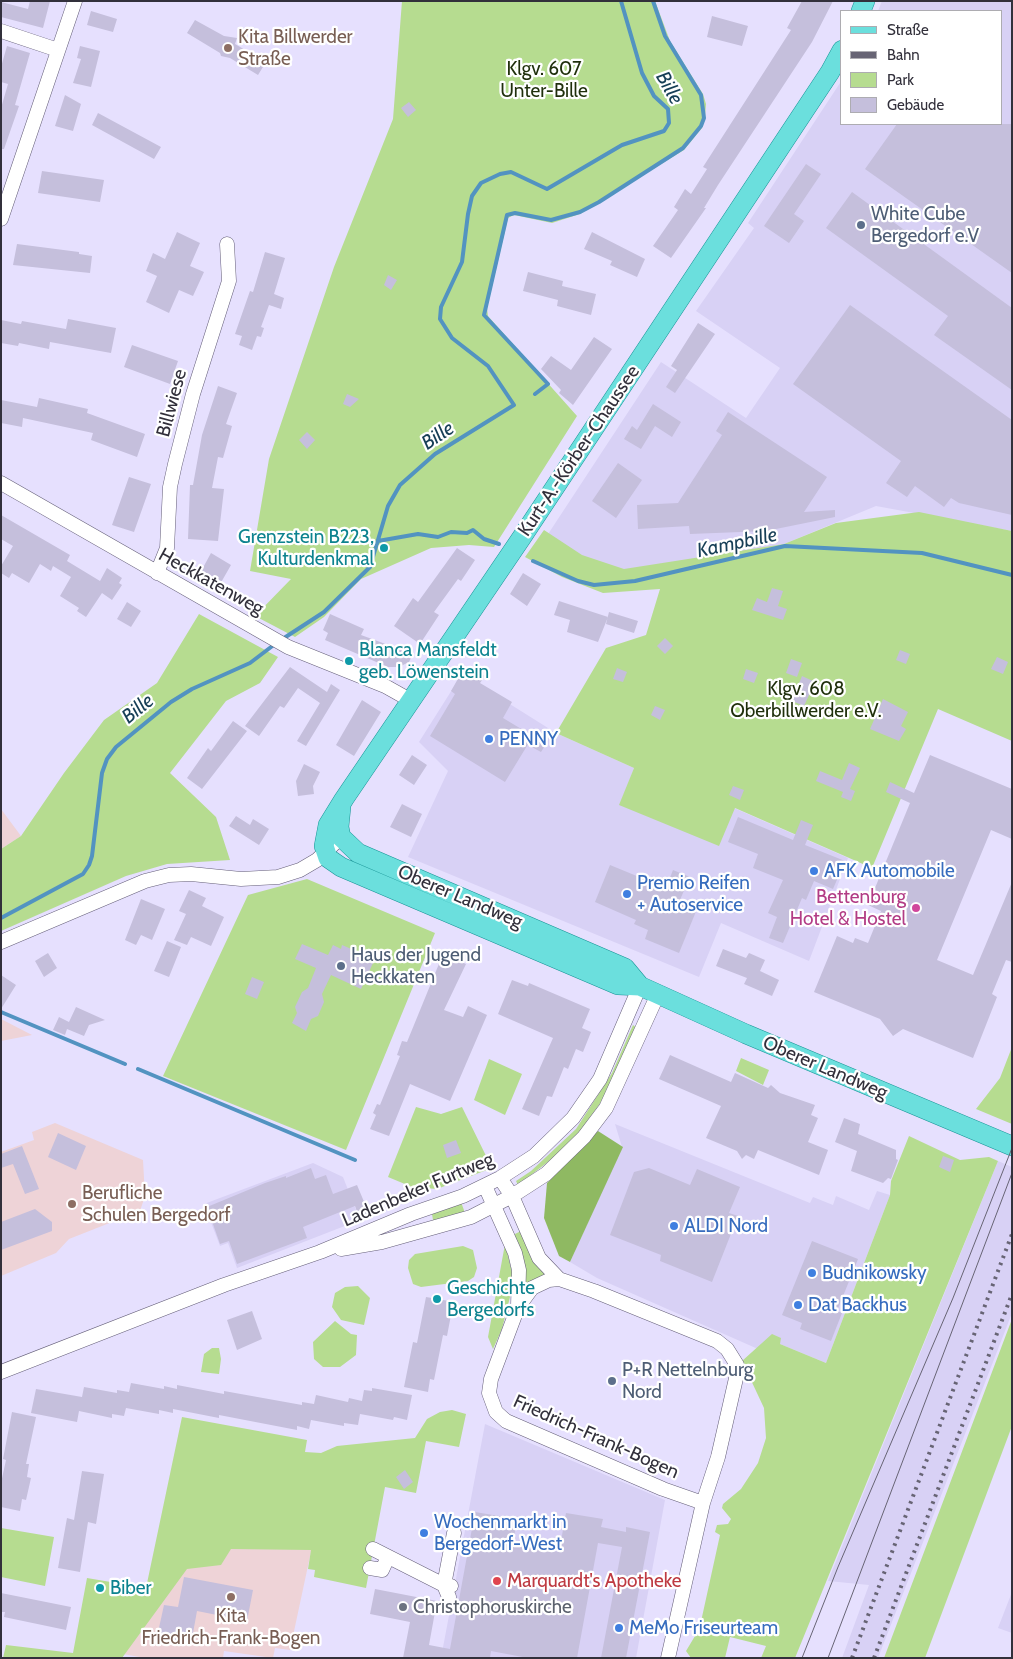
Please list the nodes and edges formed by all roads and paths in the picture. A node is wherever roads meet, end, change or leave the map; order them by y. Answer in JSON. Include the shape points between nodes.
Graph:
{"nodes":[{"id":1,"x":75,"y":1,"type":"edge"},
{"id":2,"x":1,"y":31,"type":"edge"},
{"id":3,"x":58,"y":50,"type":"junction"},
{"id":4,"x":840,"y":54,"type":"edge"},
{"id":5,"x":1,"y":219,"type":"edge"},
{"id":6,"x":227,"y":244,"type":"dead end"},
{"id":7,"x":1,"y":483,"type":"edge"},
{"id":8,"x":156,"y":573,"type":"junction"},
{"id":9,"x":410,"y":700,"type":"junction"},
{"id":10,"x":344,"y":799,"type":"junction"},
{"id":11,"x":341,"y":837,"type":"junction"},
{"id":12,"x":326,"y":854,"type":"junction"},
{"id":13,"x":448,"y":892,"type":"junction"},
{"id":14,"x":430,"y":903,"type":"junction"},
{"id":15,"x":542,"y":932,"type":"junction"},
{"id":16,"x":1,"y":942,"type":"edge"},
{"id":17,"x":526,"y":945,"type":"junction"},
{"id":18,"x":640,"y":986,"type":"junction"},
{"id":19,"x":658,"y":994,"type":"junction"},
{"id":20,"x":1012,"y":1146,"type":"edge"},
{"id":21,"x":500,"y":1178,"type":"junction"},
{"id":22,"x":485,"y":1186,"type":"junction"},
{"id":23,"x":512,"y":1196,"type":"junction"},
{"id":24,"x":494,"y":1206,"type":"junction"},
{"id":25,"x":320,"y":1252,"type":"junction"},
{"id":26,"x":558,"y":1280,"type":"junction"},
{"id":27,"x":518,"y":1306,"type":"junction"},
{"id":28,"x":1,"y":1372,"type":"edge"},
{"id":29,"x":703,"y":1503,"type":"junction"},
{"id":30,"x":454,"y":1533,"type":"dead end"},
{"id":31,"x":373,"y":1549,"type":"dead end"},
{"id":32,"x":388,"y":1557,"type":"junction"},
{"id":33,"x":370,"y":1568,"type":"dead end"},
{"id":34,"x":668,"y":1658,"type":"edge"}],
"edges":[{"from":1,"to":3,"type":"street"},
{"from":2,"to":3,"type":"street"},
{"from":3,"to":5,"type":"street"},
{"from":4,"to":9,"type":"main road","name":"Kurt-A.-Körber-Chaussee","via":[[522,537]]},
{"from":6,"to":8,"type":"street","name":"Billwiese","via":[[229,281],[193,394],[175,464],[170,487],[167,548]]},
{"from":7,"to":8,"type":"street","name":"Heckkatenweg"},
{"from":8,"to":9,"type":"street","name":"Heckkatenweg","via":[[288,646],[385,686]]},
{"from":9,"to":10,"type":"main road","name":"Kurt-A.-Körber-Chaussee"},
{"from":10,"to":11,"type":"main road","via":[[339,819]]},
{"from":10,"to":12,"type":"main road","name":"Kurt-A.-Körber-Chaussee","via":[[324,836]]},
{"from":11,"to":12,"type":"street"},
{"from":11,"to":13,"type":"main road","name":"Oberer Landweg","via":[[358,853]]},
{"from":12,"to":14,"type":"main road","name":"Oberer Landweg","via":[[341,867]]},
{"from":12,"to":16,"type":"street","via":[[300,870],[278,877],[241,879],[190,874],[145,880]]},
{"from":13,"to":14,"type":"main road","via":[[436,894]]},
{"from":13,"to":15,"type":"main road","name":"Oberer Landweg"},
{"from":14,"to":17,"type":"main road","name":"Oberer Landweg"},
{"from":15,"to":17,"type":"main road"},
{"from":15,"to":18,"type":"main road","name":"Oberer Landweg","via":[[625,968]]},
{"from":17,"to":18,"type":"main road","name":"Oberer Landweg","via":[[618,984]]},
{"from":18,"to":19,"type":"main road","name":"Oberer Landweg"},
{"from":18,"to":21,"type":"street","name":"Ladenbeker Furtweg","via":[[600,1079],[573,1118],[534,1156]]},
{"from":19,"to":20,"type":"main road","name":"Oberer Landweg"},
{"from":19,"to":23,"type":"street","name":"Ladenbeker Furtweg","via":[[606,1108],[566,1156],[546,1174]]},
{"from":21,"to":22,"type":"street","name":"Ladenbeker Furtweg"},
{"from":21,"to":23,"type":"street"},
{"from":22,"to":24,"type":"street","name":"Friedrich-Frank-Bogen"},
{"from":22,"to":25,"type":"street","name":"Ladenbeker Furtweg"},
{"from":23,"to":24,"type":"street","name":"Ladenbeker Furtweg"},
{"from":23,"to":26,"type":"street","via":[[539,1258]]},
{"from":24,"to":25,"type":"street","name":"Ladenbeker Furtweg","via":[[471,1217],[416,1234]]},
{"from":24,"to":27,"type":"street","name":"Friedrich-Frank-Bogen","via":[[516,1253]]},
{"from":25,"to":28,"type":"street","name":"Ladenbeker Furtweg","via":[[224,1285]]},
{"from":26,"to":27,"type":"street","name":"Friedrich-Frank-Bogen","via":[[535,1285]]},
{"from":26,"to":29,"type":"street","via":[[717,1341],[732,1356],[737,1374],[718,1457]]},
{"from":27,"to":29,"type":"street","name":"Friedrich-Frank-Bogen","via":[[491,1379],[489,1394],[496,1412],[506,1421]]},
{"from":29,"to":34,"type":"street"},
{"from":30,"to":32,"type":"street","via":[[448,1589]]},
{"from":31,"to":32,"type":"street"},
{"from":32,"to":33,"type":"street","via":[[382,1570]]}]}
